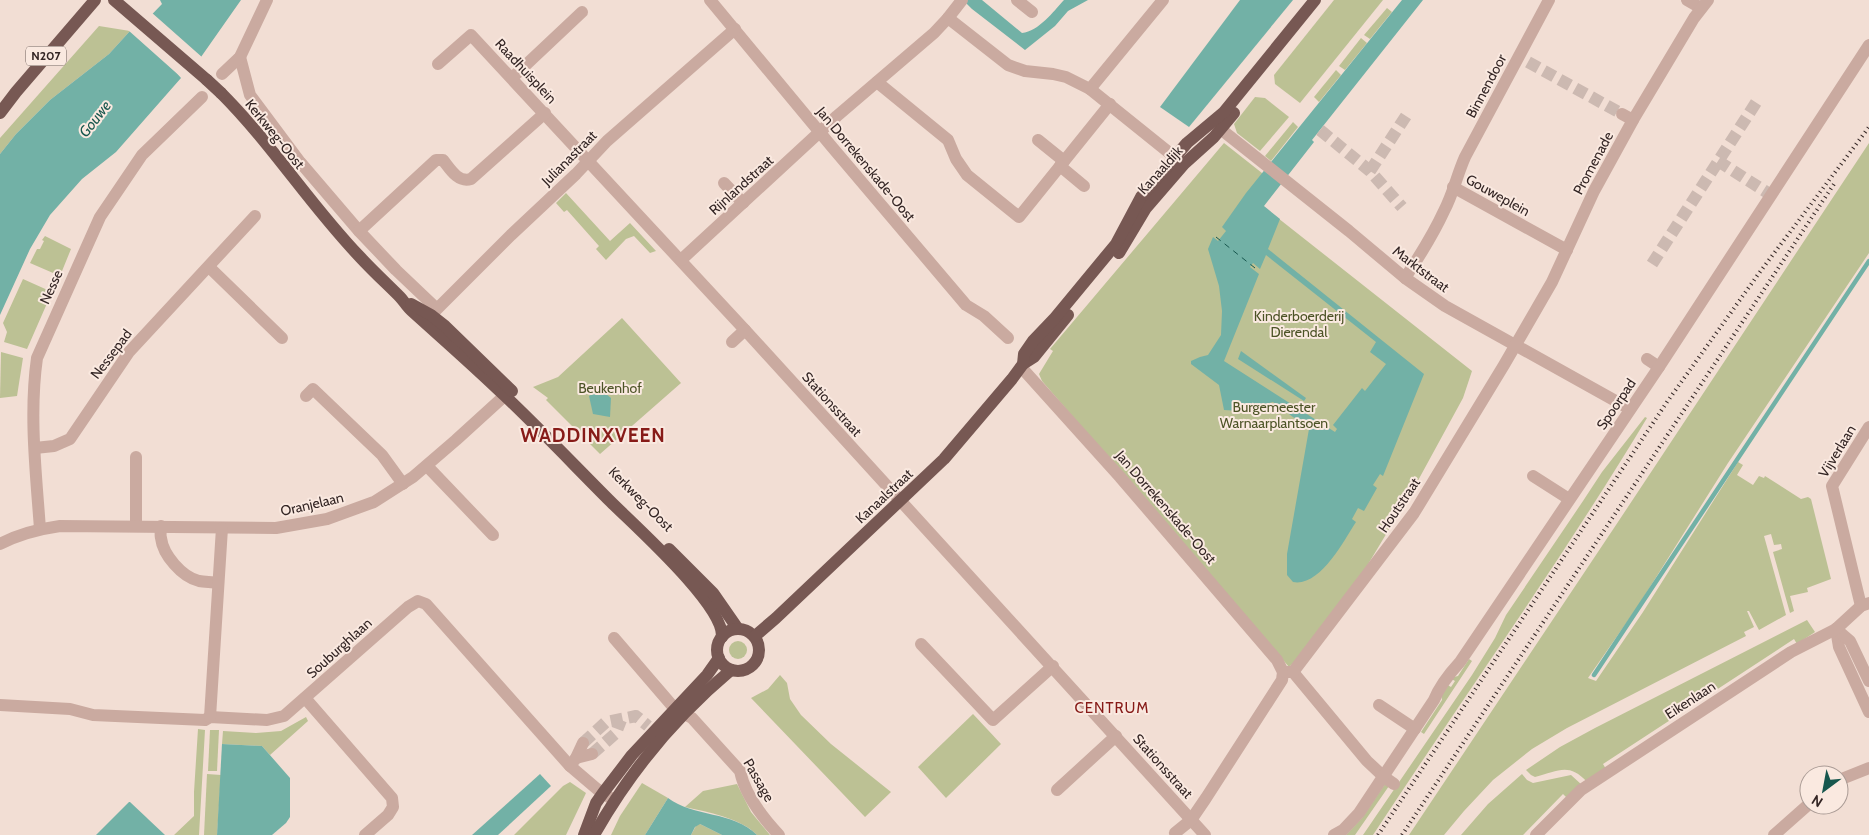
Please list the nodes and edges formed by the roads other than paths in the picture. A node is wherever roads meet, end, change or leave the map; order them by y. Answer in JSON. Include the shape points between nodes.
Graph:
{"nodes":[{"id":1,"x":95,"y":0,"type":"edge"},
{"id":2,"x":267,"y":0,"type":"edge"},
{"id":3,"x":710,"y":0,"type":"edge"},
{"id":4,"x":1017,"y":0,"type":"edge"},
{"id":5,"x":1163,"y":0,"type":"edge"},
{"id":6,"x":1315,"y":0,"type":"edge"},
{"id":7,"x":1325,"y":0,"type":"edge"},
{"id":8,"x":1549,"y":0,"type":"edge"},
{"id":9,"x":1687,"y":0,"type":"edge"},
{"id":10,"x":961,"y":1,"type":"edge"},
{"id":11,"x":118,"y":3,"type":"edge"},
{"id":12,"x":1704,"y":4,"type":"edge"},
{"id":13,"x":582,"y":12,"type":"dead end"},
{"id":14,"x":1032,"y":12,"type":"dead end"},
{"id":15,"x":948,"y":18,"type":"junction"},
{"id":16,"x":735,"y":29,"type":"junction"},
{"id":17,"x":1869,"y":45,"type":"edge"},
{"id":18,"x":240,"y":57,"type":"junction"},
{"id":19,"x":438,"y":64,"type":"dead end"},
{"id":20,"x":222,"y":74,"type":"dead end"},
{"id":21,"x":512,"y":78,"type":"junction"},
{"id":22,"x":877,"y":82,"type":"junction"},
{"id":23,"x":1090,"y":89,"type":"junction"},
{"id":24,"x":200,"y":98,"type":"dead end"},
{"id":25,"x":1110,"y":104,"type":"junction"},
{"id":26,"x":0,"y":113,"type":"edge"},
{"id":27,"x":545,"y":113,"type":"junction"},
{"id":28,"x":1216,"y":126,"type":"junction"},
{"id":29,"x":820,"y":132,"type":"junction"},
{"id":30,"x":1038,"y":140,"type":"dead end"},
{"id":31,"x":1179,"y":160,"type":"junction"},
{"id":32,"x":588,"y":161,"type":"junction"},
{"id":33,"x":1062,"y":164,"type":"junction"},
{"id":34,"x":724,"y":183,"type":"dead end"},
{"id":35,"x":1084,"y":186,"type":"dead end"},
{"id":36,"x":1453,"y":187,"type":"junction"},
{"id":37,"x":743,"y":203,"type":"junction"},
{"id":38,"x":255,"y":216,"type":"dead end"},
{"id":39,"x":359,"y":231,"type":"junction"},
{"id":40,"x":1567,"y":250,"type":"junction"},
{"id":41,"x":681,"y":260,"type":"junction"},
{"id":42,"x":208,"y":267,"type":"junction"},
{"id":43,"x":1405,"y":278,"type":"junction"},
{"id":44,"x":402,"y":299,"type":"junction"},
{"id":45,"x":434,"y":311,"type":"junction"},
{"id":46,"x":745,"y":330,"type":"junction"},
{"id":47,"x":282,"y":338,"type":"dead end"},
{"id":48,"x":1008,"y":338,"type":"dead end"},
{"id":49,"x":732,"y":342,"type":"dead end"},
{"id":50,"x":1516,"y":346,"type":"junction"},
{"id":51,"x":1649,"y":357,"type":"dead end"},
{"id":52,"x":1022,"y":365,"type":"junction"},
{"id":53,"x":1660,"y":365,"type":"junction"},
{"id":54,"x":508,"y":393,"type":"junction"},
{"id":55,"x":306,"y":396,"type":"dead end"},
{"id":56,"x":1630,"y":409,"type":"junction"},
{"id":57,"x":1869,"y":428,"type":"edge"},
{"id":58,"x":35,"y":448,"type":"junction"},
{"id":59,"x":136,"y":457,"type":"dead end"},
{"id":60,"x":427,"y":466,"type":"junction"},
{"id":61,"x":1533,"y":476,"type":"dead end"},
{"id":62,"x":403,"y":484,"type":"junction"},
{"id":63,"x":1569,"y":499,"type":"junction"},
{"id":64,"x":900,"y":501,"type":"junction"},
{"id":65,"x":136,"y":526,"type":"junction"},
{"id":66,"x":161,"y":526,"type":"junction"},
{"id":67,"x":222,"y":528,"type":"junction"},
{"id":68,"x":40,"y":529,"type":"junction"},
{"id":69,"x":493,"y":535,"type":"dead end"},
{"id":70,"x":0,"y":544,"type":"edge"},
{"id":71,"x":218,"y":583,"type":"junction"},
{"id":72,"x":1865,"y":604,"type":"edge"},
{"id":73,"x":738,"y":629,"type":"junction"},
{"id":74,"x":1836,"y":629,"type":"junction"},
{"id":75,"x":755,"y":636,"type":"junction"},
{"id":76,"x":722,"y":637,"type":"junction"},
{"id":77,"x":614,"y":638,"type":"dead end"},
{"id":78,"x":921,"y":644,"type":"dead end"},
{"id":79,"x":719,"y":658,"type":"junction"},
{"id":80,"x":1053,"y":666,"type":"junction"},
{"id":81,"x":731,"y":670,"type":"junction"},
{"id":82,"x":1288,"y":672,"type":"junction"},
{"id":83,"x":1869,"y":682,"type":"edge"},
{"id":84,"x":305,"y":698,"type":"junction"},
{"id":85,"x":0,"y":705,"type":"edge"},
{"id":86,"x":1379,"y":706,"type":"dead end"},
{"id":87,"x":681,"y":711,"type":"junction"},
{"id":88,"x":1869,"y":712,"type":"edge"},
{"id":89,"x":210,"y":717,"type":"junction"},
{"id":90,"x":1416,"y":729,"type":"junction"},
{"id":91,"x":655,"y":732,"type":"junction"},
{"id":92,"x":1116,"y":736,"type":"junction"},
{"id":93,"x":583,"y":743,"type":"tunnel mouth"},
{"id":94,"x":592,"y":754,"type":"tunnel mouth"},
{"id":95,"x":573,"y":762,"type":"junction"},
{"id":96,"x":1869,"y":768,"type":"edge"},
{"id":97,"x":1849,"y":776,"type":"edge"},
{"id":98,"x":1389,"y":781,"type":"junction"},
{"id":99,"x":1057,"y":790,"type":"dead end"},
{"id":100,"x":603,"y":793,"type":"junction"},
{"id":101,"x":614,"y":800,"type":"junction"},
{"id":102,"x":1799,"y":813,"type":"edge"},
{"id":103,"x":1191,"y":820,"type":"junction"},
{"id":104,"x":365,"y":835,"type":"edge"},
{"id":105,"x":584,"y":835,"type":"edge"},
{"id":106,"x":594,"y":835,"type":"edge"},
{"id":107,"x":779,"y":835,"type":"edge"},
{"id":108,"x":1176,"y":835,"type":"edge"},
{"id":109,"x":1205,"y":835,"type":"edge"},
{"id":110,"x":1334,"y":835,"type":"edge"},
{"id":111,"x":1536,"y":835,"type":"edge"},
{"id":112,"x":1774,"y":835,"type":"edge"}],
"edges":[{"from":1,"to":26,"type":"main road","number":"N207"},
{"from":2,"to":18,"type":"street"},
{"from":3,"to":16,"type":"street","name":"Jan Dorrekenskade-Oost"},
{"from":4,"to":14,"type":"street"},
{"from":5,"to":23,"type":"street"},
{"from":6,"to":28,"type":"main road","name":"Kanaaldijk"},
{"from":7,"to":28,"type":"main road","name":"Kanaaldijk"},
{"from":8,"to":36,"type":"street","name":"Binnendoor","via":[[1523,60],[1465,157]]},
{"from":9,"to":12,"type":"street"},
{"from":10,"to":15,"type":"street","name":"Rijnlandstraat"},
{"from":11,"to":44,"type":"main road","name":"Kerkweg-Oost","bridge":true,"via":[[221,93],[264,141],[335,231]]},
{"from":12,"to":40,"type":"street","name":"Promenade","via":[[1627,117]]},
{"from":13,"to":21,"type":"street"},
{"from":15,"to":22,"type":"street","name":"Rijnlandstraat"},
{"from":15,"to":23,"type":"street","via":[[1008,65],[1066,77]]},
{"from":16,"to":29,"type":"street","name":"Jan Dorrekenskade-Oost"},
{"from":16,"to":32,"type":"street","name":"Julianastraat","via":[[637,113]]},
{"from":17,"to":53,"type":"street","name":"Spoorpad"},
{"from":18,"to":20,"type":"street"},
{"from":18,"to":39,"type":"street","name":"Kerkweg-Oost","via":[[250,95],[300,162]]},
{"from":19,"to":21,"type":"street","name":"Raadhuisplein","via":[[471,35]]},
{"from":21,"to":27,"type":"street","name":"Raadhuisplein"},
{"from":22,"to":29,"type":"street","name":"Rijnlandstraat"},
{"from":22,"to":33,"type":"street","via":[[948,140],[967,175],[1019,217]]},
{"from":23,"to":25,"type":"street"},
{"from":24,"to":58,"type":"street","name":"Nesse","via":[[142,155],[100,217],[36,358],[33,379]]},
{"from":25,"to":31,"type":"street"},
{"from":25,"to":33,"type":"street"},
{"from":27,"to":32,"type":"street","name":"Raadhuisplein"},
{"from":27,"to":39,"type":"street","via":[[466,181],[460,179],[443,160],[436,160]]},
{"from":28,"to":31,"type":"main road","name":"Kanaaldijk"},
{"from":28,"to":43,"type":"street","name":"Marktstraat"},
{"from":29,"to":37,"type":"street","name":"Rijnlandstraat"},
{"from":29,"to":48,"type":"street","name":"Jan Dorrekenskade-Oost","via":[[966,305]]},
{"from":30,"to":33,"type":"street"},
{"from":31,"to":52,"type":"main road","name":"Kanaaldijk","via":[[1141,197],[1116,244],[1026,350]]},
{"from":32,"to":41,"type":"street","name":"Stationsstraat"},
{"from":32,"to":45,"type":"street","name":"Julianastraat"},
{"from":33,"to":35,"type":"street"},
{"from":34,"to":37,"type":"street"},
{"from":36,"to":40,"type":"street","name":"Gouweplein"},
{"from":36,"to":43,"type":"street","name":"Gouweplein","via":[[1445,210]]},
{"from":37,"to":41,"type":"street","name":"Rijnlandstraat"},
{"from":38,"to":42,"type":"street","name":"Nessepad"},
{"from":39,"to":45,"type":"street","name":"Kerkweg-Oost"},
{"from":40,"to":50,"type":"street","name":"Promenade"},
{"from":41,"to":46,"type":"street","name":"Stationsstraat"},
{"from":42,"to":47,"type":"street"},
{"from":42,"to":58,"type":"street","name":"Nessepad","via":[[129,352],[70,439],[54,446]]},
{"from":43,"to":50,"type":"street","name":"Marktstraat","via":[[1445,306]]},
{"from":44,"to":45,"type":"main road","name":"Kerkweg-Oost"},
{"from":44,"to":54,"type":"main road","name":"Kerkweg-Oost","via":[[410,310]]},
{"from":45,"to":54,"type":"main road","name":"Kerkweg-Oost"},
{"from":46,"to":49,"type":"street"},
{"from":46,"to":64,"type":"street","name":"Stationsstraat"},
{"from":50,"to":56,"type":"street","name":"Marktstraat"},
{"from":50,"to":82,"type":"street","name":"Houtstraat","via":[[1414,513]]},
{"from":51,"to":53,"type":"street"},
{"from":52,"to":64,"type":"main road","name":"Kanaalstraat","via":[[944,459]]},
{"from":52,"to":82,"type":"street","name":"Jan Dorrekenskade-Oost"},
{"from":53,"to":56,"type":"street","name":"Spoorpad"},
{"from":54,"to":60,"type":"street","name":"Oranjelaan"},
{"from":54,"to":73,"type":"main road","name":"Kerkweg-Oost","via":[[704,583]]},
{"from":54,"to":76,"type":"main road","name":"Kerkweg-Oost","via":[[705,599],[717,617]]},
{"from":55,"to":62,"type":"street","via":[[313,389],[382,455]]},
{"from":56,"to":63,"type":"street","name":"Spoorpad"},
{"from":57,"to":72,"type":"street","name":"Vijverlaan","via":[[1832,486]]},
{"from":58,"to":68,"type":"street","name":"Nesse"},
{"from":59,"to":65,"type":"street"},
{"from":60,"to":62,"type":"street","name":"Oranjelaan"},
{"from":60,"to":69,"type":"street"},
{"from":61,"to":63,"type":"street"},
{"from":62,"to":67,"type":"street","name":"Oranjelaan","via":[[374,502],[327,519],[276,528]]},
{"from":63,"to":90,"type":"street","name":"Spoorpad","via":[[1438,690]]},
{"from":64,"to":75,"type":"main road","name":"Kanaalstraat"},
{"from":64,"to":80,"type":"street","name":"Stationsstraat"},
{"from":65,"to":66,"type":"street","name":"Oranjelaan"},
{"from":65,"to":68,"type":"street","name":"Oranjelaan"},
{"from":66,"to":67,"type":"street","name":"Oranjelaan"},
{"from":66,"to":71,"type":"street","via":[[165,551],[184,574],[197,581]]},
{"from":67,"to":71,"type":"street"},
{"from":68,"to":70,"type":"street","name":"Oranjelaan"},
{"from":71,"to":89,"type":"street"},
{"from":72,"to":74,"type":"street","name":"Eikenlaan"},
{"from":73,"to":75,"type":"main road"},
{"from":73,"to":76,"type":"main road","via":[[728,631]]},
{"from":74,"to":83,"type":"street","via":[[1850,640]]},
{"from":74,"to":88,"type":"street","via":[[1839,647]]},
{"from":74,"to":111,"type":"street","name":"Eikenlaan","via":[[1791,652],[1584,788]]},
{"from":75,"to":81,"type":"main road","via":[[760,652],[755,663],[746,670]]},
{"from":76,"to":79,"type":"main road","via":[[717,648]]},
{"from":77,"to":87,"type":"street","name":"Passage"},
{"from":78,"to":80,"type":"street","via":[[993,720]]},
{"from":79,"to":81,"type":"main road"},
{"from":79,"to":87,"type":"main road"},
{"from":80,"to":92,"type":"street","name":"Stationsstraat"},
{"from":81,"to":87,"type":"main road"},
{"from":82,"to":98,"type":"street","name":"Jan Dorrekenskade-Oost","via":[[1367,761]]},
{"from":82,"to":103,"type":"street"},
{"from":84,"to":89,"type":"street","name":"Souburghlaan","via":[[284,716],[267,720]]},
{"from":84,"to":95,"type":"street","name":"Souburghlaan","via":[[418,601],[426,604]]},
{"from":84,"to":104,"type":"street","via":[[392,798],[393,807],[388,815]]},
{"from":85,"to":89,"type":"street","name":"Souburghlaan","via":[[70,709],[93,715],[204,720]]},
{"from":86,"to":90,"type":"street"},
{"from":87,"to":91,"type":"main road"},
{"from":87,"to":107,"type":"street","name":"Passage","via":[[740,772],[764,819]]},
{"from":90,"to":98,"type":"street","name":"Spoorpad"},
{"from":91,"to":100,"type":"main road"},
{"from":91,"to":101,"type":"main road","via":[[651,749]]},
{"from":92,"to":99,"type":"street"},
{"from":92,"to":103,"type":"street","name":"Stationsstraat"},
{"from":93,"to":95,"type":"street"},
{"from":94,"to":95,"type":"street"},
{"from":95,"to":100,"type":"street","name":"Souburghlaan"},
{"from":96,"to":97,"type":"street"},
{"from":98,"to":110,"type":"street","name":"Spoorpad","via":[[1353,821]]},
{"from":100,"to":101,"type":"street","name":"Souburghlaan"},
{"from":100,"to":105,"type":"main road","via":[[593,809]]},
{"from":101,"to":106,"type":"main road"},
{"from":102,"to":112,"type":"street"},
{"from":103,"to":108,"type":"street","name":"Stationsstraat"},
{"from":103,"to":109,"type":"street","name":"Stationsstraat"}]}
